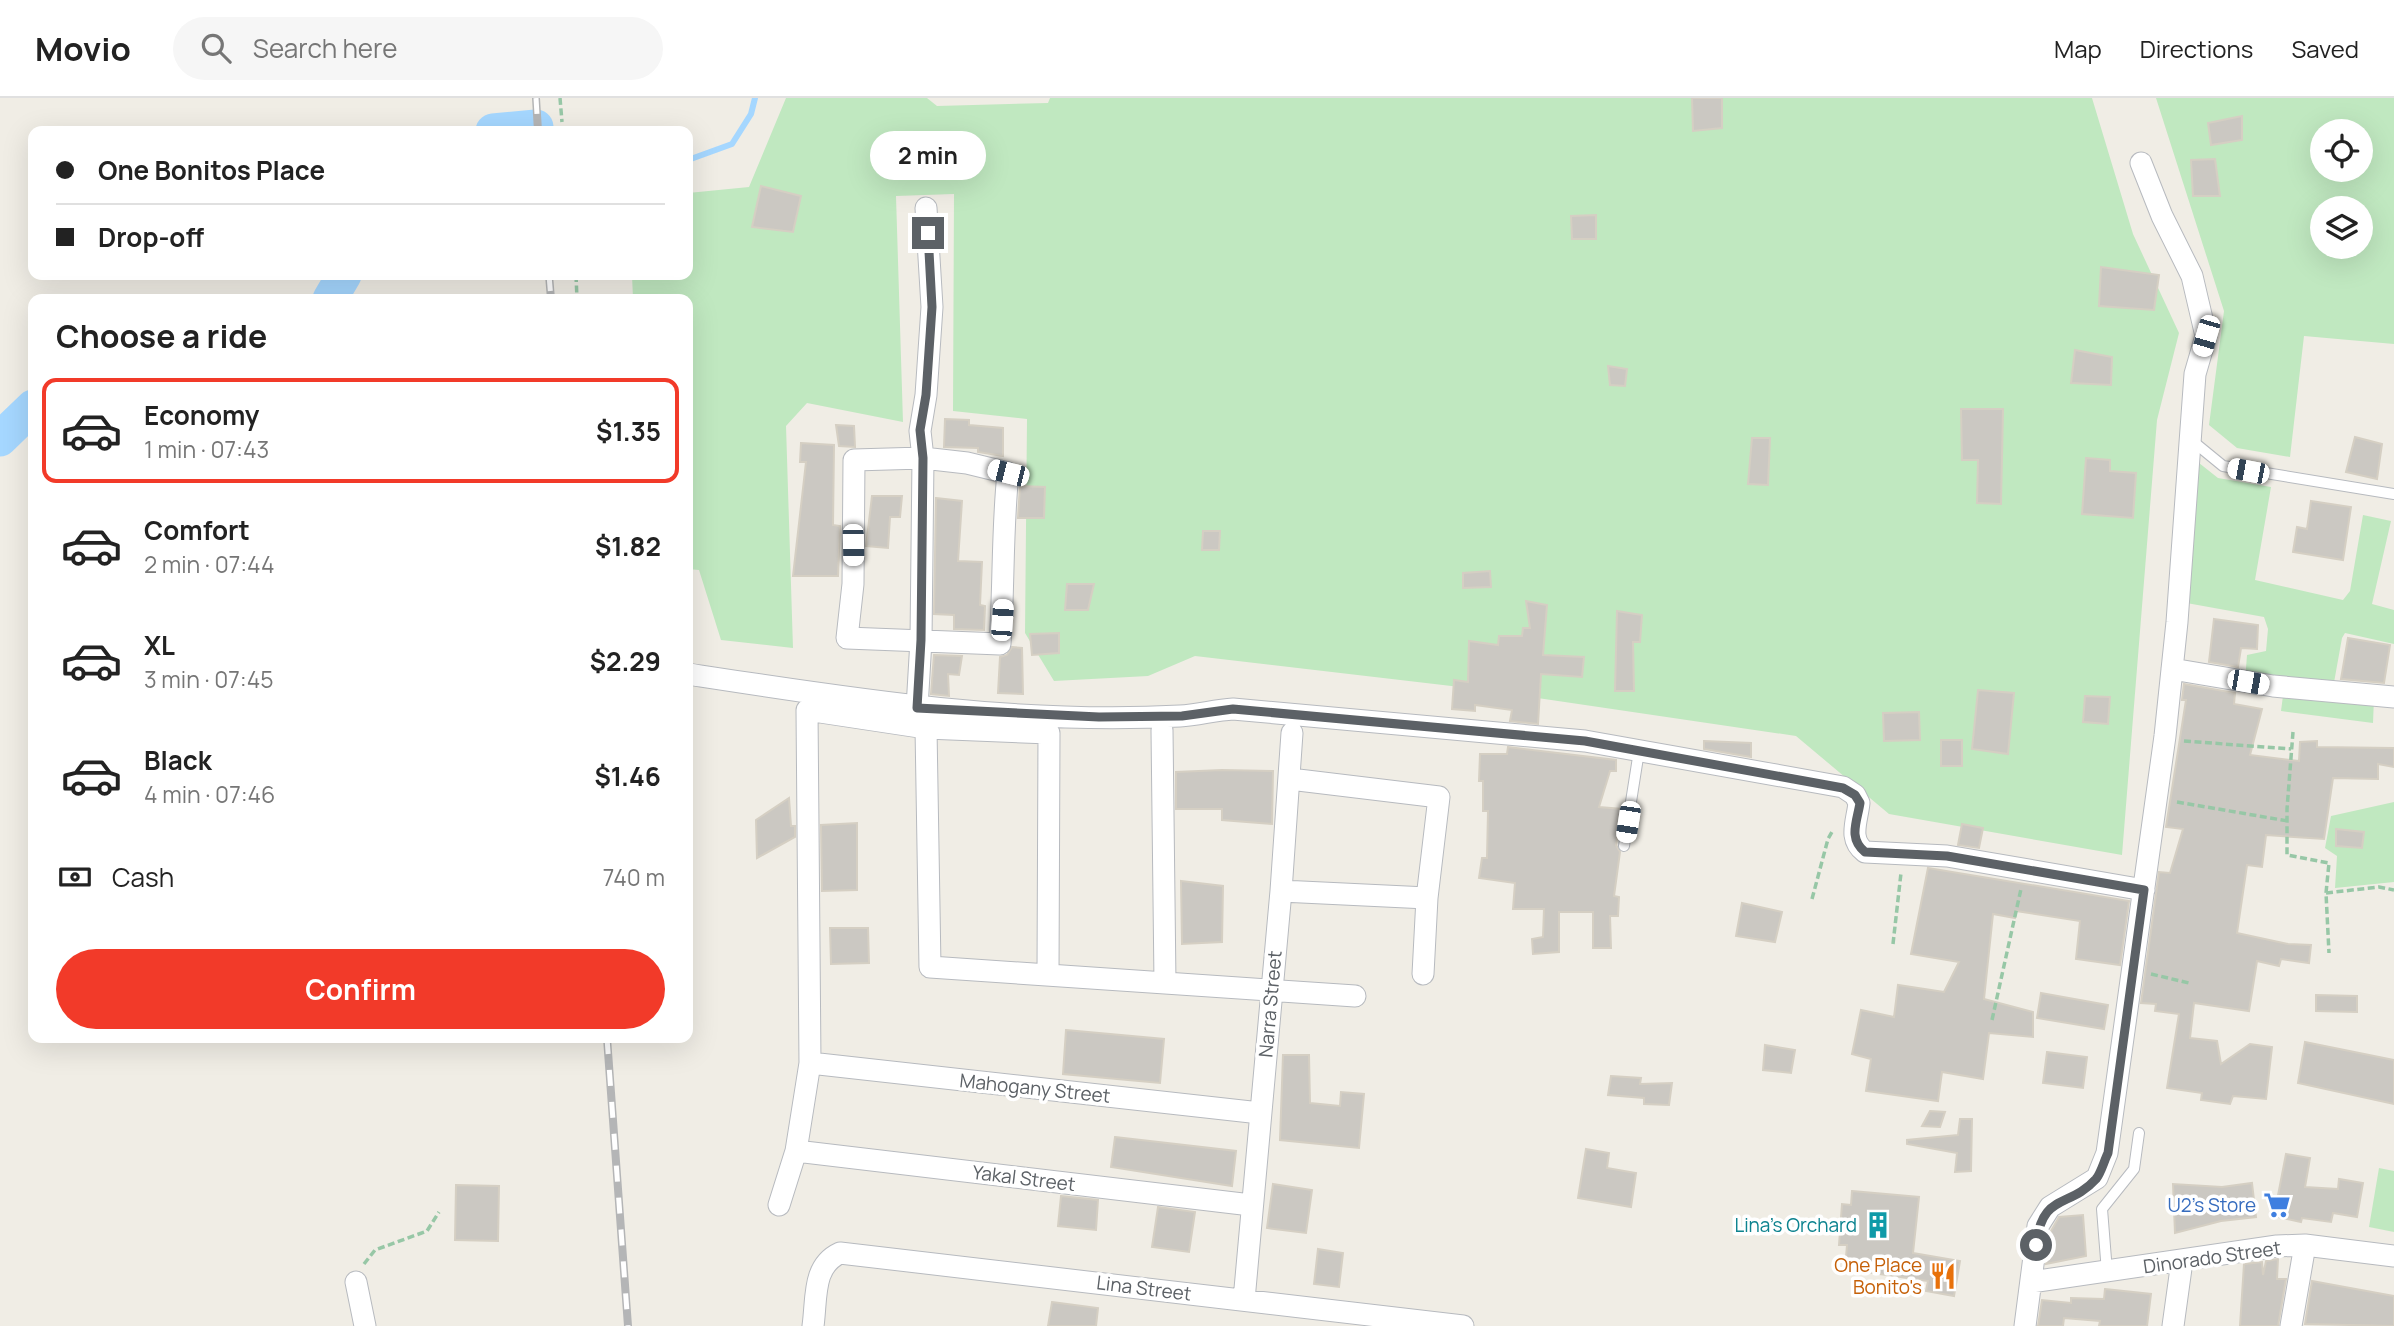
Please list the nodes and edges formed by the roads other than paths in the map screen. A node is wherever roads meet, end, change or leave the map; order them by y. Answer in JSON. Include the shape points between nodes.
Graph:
{"nodes":[{"id":1,"x":2141,"y":163,"type":"dead end"},
{"id":2,"x":926,"y":208,"type":"dead end"},
{"id":3,"x":2190,"y":439,"type":"junction"},
{"id":4,"x":923,"y":458,"type":"junction"},
{"id":5,"x":2394,"y":494,"type":"edge"},
{"id":6,"x":921,"y":640,"type":"junction"},
{"id":7,"x":2172,"y":669,"type":"junction"},
{"id":8,"x":693,"y":675,"type":"edge"},
{"id":9,"x":2394,"y":697,"type":"edge"},
{"id":10,"x":917,"y":708,"type":"junction"},
{"id":11,"x":926,"y":728,"type":"junction"},
{"id":12,"x":1162,"y":730,"type":"dead end"},
{"id":13,"x":1292,"y":733,"type":"dead end"},
{"id":14,"x":1639,"y":751,"type":"junction"},
{"id":15,"x":1290,"y":779,"type":"junction"},
{"id":16,"x":1624,"y":846,"type":"dead end"},
{"id":17,"x":2144,"y":890,"type":"junction"},
{"id":18,"x":1281,"y":891,"type":"junction"},
{"id":19,"x":1427,"y":898,"type":"junction"},
{"id":20,"x":1048,"y":975,"type":"junction"},
{"id":21,"x":1423,"y":975,"type":"dead end"},
{"id":22,"x":1165,"y":983,"type":"junction"},
{"id":23,"x":1270,"y":990,"type":"junction"},
{"id":24,"x":1355,"y":996,"type":"dead end"},
{"id":25,"x":810,"y":1063,"type":"junction"},
{"id":26,"x":1260,"y":1113,"type":"junction"},
{"id":27,"x":2139,"y":1133,"type":"dead end"},
{"id":28,"x":796,"y":1151,"type":"junction"},
{"id":29,"x":779,"y":1205,"type":"dead end"},
{"id":30,"x":1251,"y":1205,"type":"junction"},
{"id":31,"x":2305,"y":1245,"type":"junction"},
{"id":32,"x":2394,"y":1256,"type":"edge"},
{"id":33,"x":2182,"y":1261,"type":"junction"},
{"id":34,"x":2107,"y":1272,"type":"junction"},
{"id":35,"x":356,"y":1282,"type":"road end"},
{"id":36,"x":2031,"y":1282,"type":"junction"},
{"id":37,"x":1244,"y":1300,"type":"junction"},
{"id":38,"x":365,"y":1326,"type":"edge"},
{"id":39,"x":813,"y":1326,"type":"edge"},
{"id":40,"x":1463,"y":1326,"type":"edge"},
{"id":41,"x":2025,"y":1326,"type":"edge"},
{"id":42,"x":2173,"y":1326,"type":"edge"},
{"id":43,"x":2291,"y":1326,"type":"edge"}],
"edges":[{"from":1,"to":3,"type":"street","via":[[2192,276],[2206,336],[2195,373]]},
{"from":2,"to":4,"type":"street","via":[[932,307],[920,430]]},
{"from":3,"to":5,"type":"lane","via":[[2223,466]]},
{"from":3,"to":7,"type":"street"},
{"from":4,"to":6,"type":"street"},
{"from":4,"to":6,"type":"street","via":[[854,460],[848,638]]},
{"from":4,"to":6,"type":"street","via":[[1008,473],[1000,644]]},
{"from":6,"to":10,"type":"street"},
{"from":7,"to":9,"type":"street","via":[[2273,686]]},
{"from":7,"to":17,"type":"street"},
{"from":8,"to":10,"type":"street"},
{"from":10,"to":14,"type":"street","via":[[1099,717],[1182,716],[1233,709],[1504,732]]},
{"from":11,"to":20,"type":"street","via":[[930,967]]},
{"from":11,"to":20,"type":"street","via":[[1048,733]]},
{"from":11,"to":25,"type":"street","via":[[807,710]]},
{"from":12,"to":22,"type":"street"},
{"from":13,"to":15,"type":"street","name":"Narra Street"},
{"from":14,"to":16,"type":"lane"},
{"from":14,"to":17,"type":"street","via":[[1843,788],[1860,803],[1854,836],[1865,852],[1935,855]]},
{"from":15,"to":18,"type":"street","name":"Narra Street"},
{"from":15,"to":19,"type":"street","via":[[1439,797]]},
{"from":17,"to":36,"type":"street","via":[[2108,1153],[2096,1178],[2050,1207],[2038,1226]]},
{"from":18,"to":19,"type":"street"},
{"from":18,"to":23,"type":"street","name":"Narra Street"},
{"from":19,"to":21,"type":"street"},
{"from":20,"to":22,"type":"street"},
{"from":22,"to":23,"type":"street"},
{"from":23,"to":24,"type":"street"},
{"from":23,"to":26,"type":"street","name":"Narra Street"},
{"from":25,"to":26,"type":"street","name":"Mahogany Street"},
{"from":25,"to":28,"type":"street"},
{"from":26,"to":30,"type":"street","name":"Narra Street"},
{"from":27,"to":34,"type":"lane","via":[[2134,1169],[2102,1209]]},
{"from":28,"to":29,"type":"street"},
{"from":28,"to":30,"type":"street","name":"Yakal Street"},
{"from":30,"to":37,"type":"street","name":"Narra Street"},
{"from":31,"to":32,"type":"street","name":"Dinorado Street"},
{"from":31,"to":33,"type":"street","name":"Dinorado Street"},
{"from":31,"to":43,"type":"street"},
{"from":33,"to":34,"type":"street","name":"Dinorado Street"},
{"from":33,"to":42,"type":"street"},
{"from":34,"to":36,"type":"street","name":"Dinorado Street"},
{"from":35,"to":38,"type":"street"},
{"from":36,"to":41,"type":"street"},
{"from":37,"to":39,"type":"street","name":"Lina Street","via":[[840,1253],[826,1260],[820,1270]]},
{"from":37,"to":40,"type":"street","name":"Lina Street"}]}
